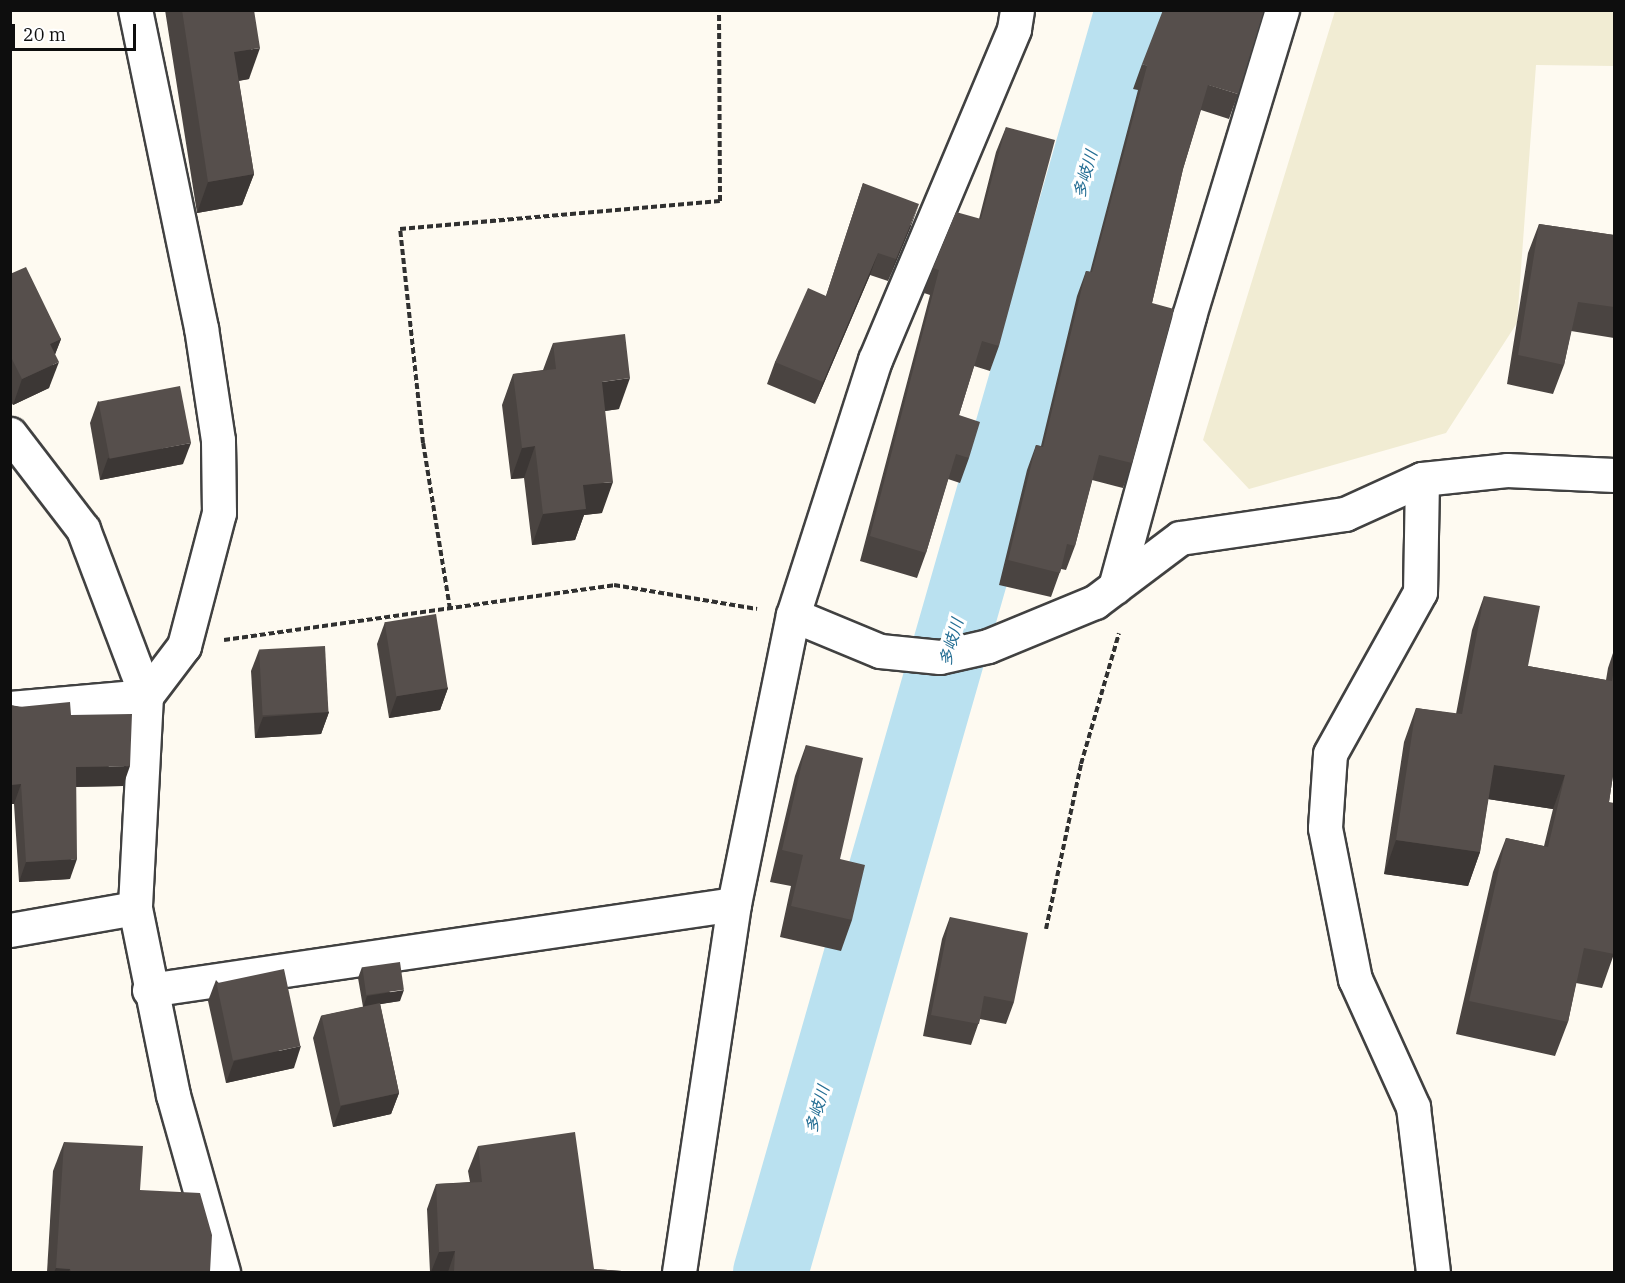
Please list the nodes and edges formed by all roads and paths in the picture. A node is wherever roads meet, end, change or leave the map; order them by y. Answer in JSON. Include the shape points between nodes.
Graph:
{"nodes":[{"id":1,"x":135,"y":10,"type":"edge"},
{"id":2,"x":719,"y":10,"type":"edge"},
{"id":3,"x":1017,"y":10,"type":"edge"},
{"id":4,"x":1282,"y":10,"type":"edge"},
{"id":5,"x":10,"y":434,"type":"edge"},
{"id":6,"x":1614,"y":475,"type":"edge"},
{"id":7,"x":1422,"y":479,"type":"junction"},
{"id":8,"x":1123,"y":581,"type":"junction"},
{"id":9,"x":450,"y":609,"type":"junction"},
{"id":10,"x":793,"y":615,"type":"junction"},
{"id":11,"x":184,"y":646,"type":"junction"},
{"id":12,"x":146,"y":696,"type":"junction"},
{"id":13,"x":10,"y":708,"type":"edge"},
{"id":14,"x":734,"y":904,"type":"junction"},
{"id":15,"x":135,"y":908,"type":"junction"},
{"id":16,"x":1046,"y":929,"type":"dead end"},
{"id":17,"x":10,"y":930,"type":"edge"},
{"id":18,"x":149,"y":990,"type":"junction"},
{"id":19,"x":223,"y":1272,"type":"edge"},
{"id":20,"x":679,"y":1272,"type":"edge"},
{"id":21,"x":1433,"y":1272,"type":"edge"}],
"edges":[{"from":1,"to":11,"type":"street","via":[[201,328],[218,440],[219,513]]},
{"from":2,"to":9,"type":"path","via":[[720,201],[400,229],[423,443]]},
{"from":3,"to":10,"type":"street","via":[[1014,29],[875,360]]},
{"from":4,"to":8,"type":"street","via":[[1189,316]]},
{"from":5,"to":12,"type":"street","via":[[83,529]]},
{"from":6,"to":7,"type":"street","via":[[1507,470]]},
{"from":7,"to":8,"type":"street","via":[[1345,514],[1180,538]]},
{"from":7,"to":21,"type":"street","via":[[1420,592],[1330,754],[1325,828],[1355,979],[1413,1107]]},
{"from":8,"to":10,"type":"street","via":[[1095,602],[988,646],[940,657],[880,651]]},
{"from":8,"to":16,"type":"path"},
{"from":9,"to":10,"type":"path","via":[[614,585]]},
{"from":9,"to":11,"type":"path"},
{"from":10,"to":14,"type":"street"},
{"from":11,"to":12,"type":"street"},
{"from":12,"to":13,"type":"street"},
{"from":12,"to":15,"type":"street"},
{"from":14,"to":18,"type":"street"},
{"from":14,"to":20,"type":"street"},
{"from":15,"to":17,"type":"street"},
{"from":15,"to":18,"type":"street"},
{"from":18,"to":19,"type":"street"}]}
